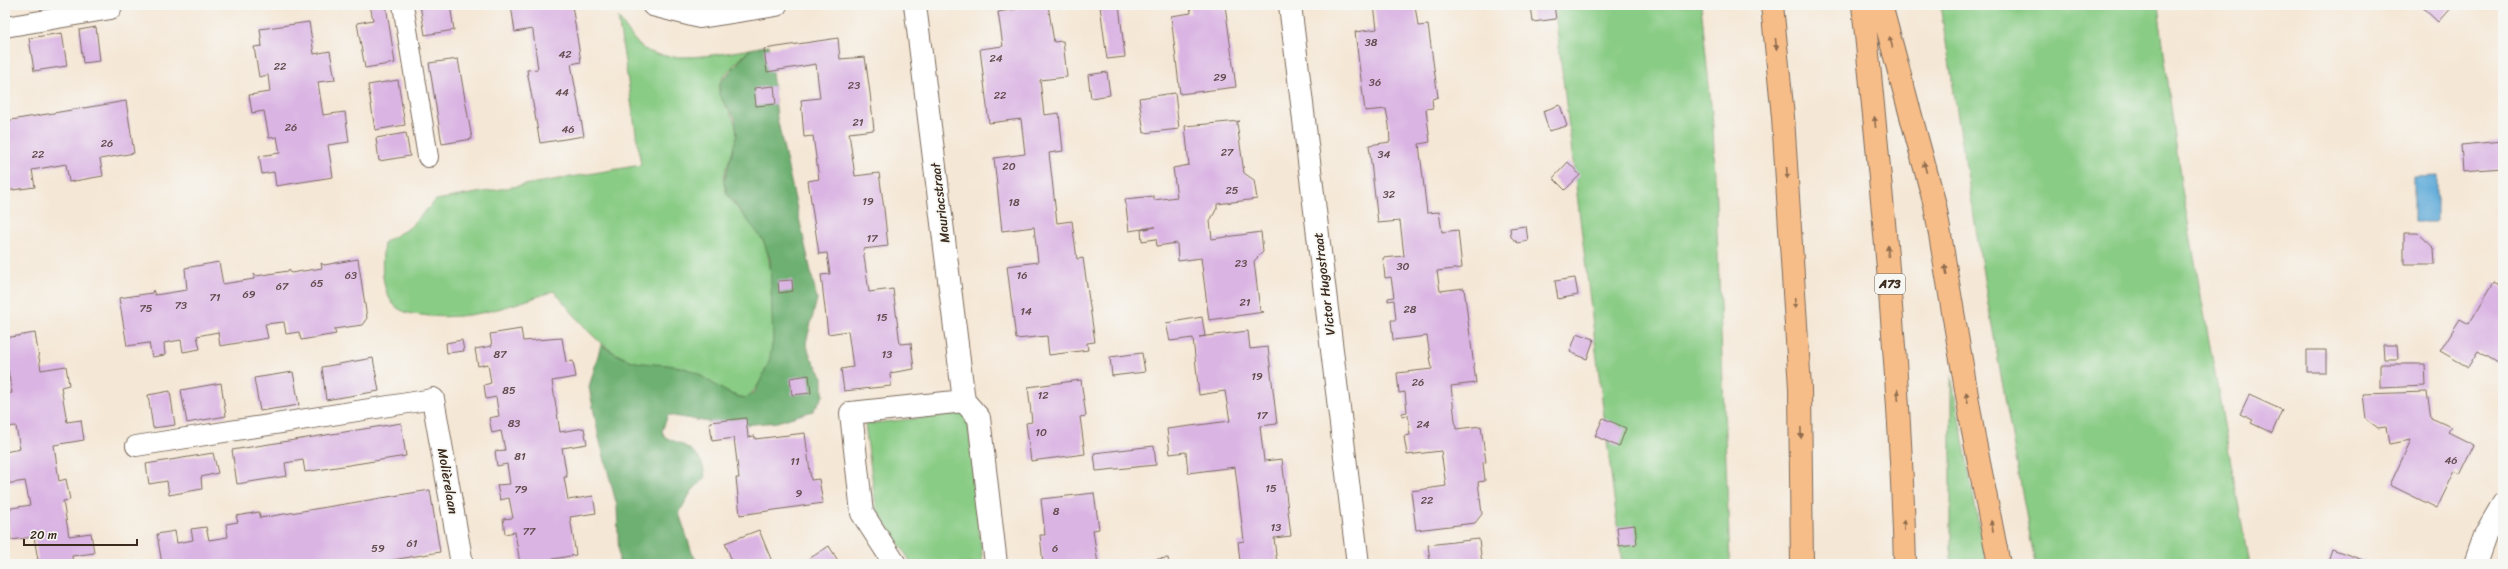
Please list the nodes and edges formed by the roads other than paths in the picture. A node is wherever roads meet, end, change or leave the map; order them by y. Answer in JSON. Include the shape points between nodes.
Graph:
{"nodes":[{"id":1,"x":403,"y":5,"type":"edge"},
{"id":2,"x":653,"y":5,"type":"edge"},
{"id":3,"x":776,"y":5,"type":"edge"},
{"id":4,"x":915,"y":5,"type":"edge"},
{"id":5,"x":1290,"y":5,"type":"edge"},
{"id":6,"x":1772,"y":5,"type":"edge"},
{"id":7,"x":1863,"y":5,"type":"edge"},
{"id":8,"x":1881,"y":5,"type":"edge"},
{"id":9,"x":111,"y":9,"type":"dead end"},
{"id":10,"x":5,"y":27,"type":"edge"},
{"id":11,"x":428,"y":157,"type":"dead end"},
{"id":12,"x":433,"y":399,"type":"joint"},
{"id":13,"x":964,"y":401,"type":"junction"},
{"id":14,"x":136,"y":446,"type":"dead end"},
{"id":15,"x":2503,"y":504,"type":"edge"},
{"id":16,"x":462,"y":564,"type":"edge"},
{"id":17,"x":895,"y":564,"type":"edge"},
{"id":18,"x":996,"y":564,"type":"edge"},
{"id":19,"x":1358,"y":564,"type":"edge"},
{"id":20,"x":1802,"y":564,"type":"edge"},
{"id":21,"x":1904,"y":564,"type":"edge"},
{"id":22,"x":1999,"y":564,"type":"edge"},
{"id":23,"x":2476,"y":564,"type":"edge"}],
"edges":[{"from":1,"to":11,"type":"lane"},
{"from":2,"to":3,"type":"street","via":[[700,17]]},
{"from":4,"to":13,"type":"street","name":"Mauriacstraat"},
{"from":5,"to":19,"type":"street","name":"Victor Hugostraat"},
{"from":6,"to":20,"type":"highway","one_way":true,"via":[[1783,117],[1800,388]]},
{"from":21,"to":7,"type":"highway","number":"A73","one_way":true,"via":[[1902,461],[1888,245]]},
{"from":22,"to":8,"type":"highway","one_way":true,"via":[[1974,437],[1935,205]]},
{"from":9,"to":10,"type":"lane"},
{"from":12,"to":14,"type":"lane"},
{"from":12,"to":16,"type":"street","name":"Molièrelaan"},
{"from":13,"to":17,"type":"street","via":[[851,414],[862,513]]},
{"from":13,"to":18,"type":"street","via":[[978,418]]},
{"from":15,"to":23,"type":"street","via":[[2486,533]]}]}
